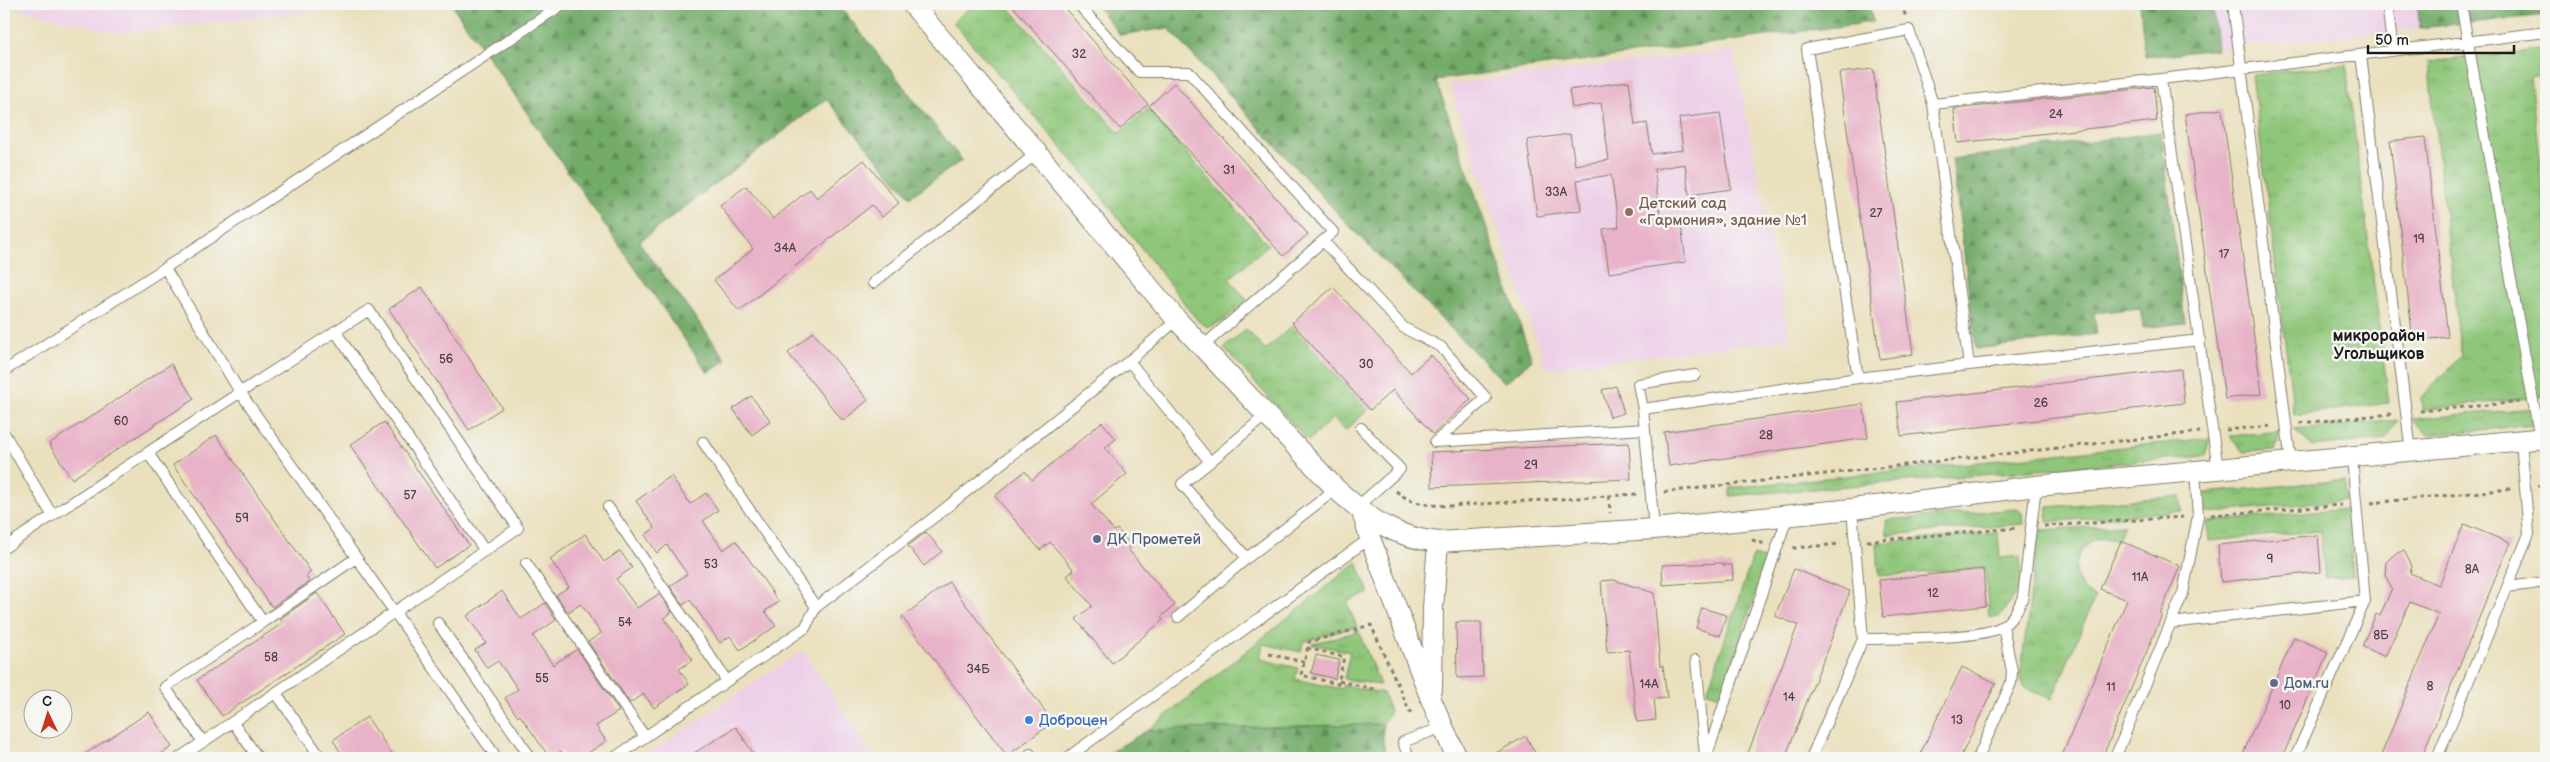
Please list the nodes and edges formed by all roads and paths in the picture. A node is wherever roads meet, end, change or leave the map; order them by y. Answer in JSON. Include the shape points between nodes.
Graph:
{"nodes":[{"id":1,"x":563,"y":4,"type":"edge"},
{"id":2,"x":914,"y":4,"type":"edge"},
{"id":3,"x":1078,"y":4,"type":"edge"},
{"id":4,"x":2233,"y":4,"type":"edge"},
{"id":5,"x":2387,"y":4,"type":"edge"},
{"id":6,"x":2461,"y":4,"type":"edge"},
{"id":7,"x":2546,"y":32,"type":"edge"},
{"id":8,"x":2467,"y":42,"type":"junction"},
{"id":9,"x":2393,"y":51,"type":"junction"},
{"id":10,"x":2361,"y":55,"type":"junction"},
{"id":11,"x":2240,"y":69,"type":"junction"},
{"id":12,"x":2161,"y":78,"type":"junction"},
{"id":13,"x":1933,"y":104,"type":"junction"},
{"id":14,"x":1037,"y":152,"type":"junction"},
{"id":15,"x":1323,"y":241,"type":"junction"},
{"id":16,"x":165,"y":268,"type":"junction"},
{"id":17,"x":873,"y":283,"type":"dead end"},
{"id":18,"x":1177,"y":320,"type":"junction"},
{"id":19,"x":335,"y":331,"type":"junction"},
{"id":20,"x":2200,"y":340,"type":"junction"},
{"id":21,"x":1202,"y":347,"type":"junction"},
{"id":22,"x":1129,"y":361,"type":"junction"},
{"id":23,"x":1969,"y":365,"type":"junction"},
{"id":24,"x":4,"y":370,"type":"edge"},
{"id":25,"x":1695,"y":375,"type":"dead end"},
{"id":26,"x":1858,"y":378,"type":"junction"},
{"id":27,"x":240,"y":392,"type":"junction"},
{"id":28,"x":2532,"y":401,"type":"junction"},
{"id":29,"x":1643,"y":409,"type":"junction"},
{"id":30,"x":2406,"y":412,"type":"junction"},
{"id":31,"x":1266,"y":415,"type":"junction"},
{"id":32,"x":2286,"y":424,"type":"junction"},
{"id":33,"x":1360,"y":428,"type":"dead end"},
{"id":34,"x":1645,"y":429,"type":"junction"},
{"id":35,"x":2213,"y":431,"type":"junction"},
{"id":36,"x":4,"y":433,"type":"edge"},
{"id":37,"x":2536,"y":440,"type":"edge"},
{"id":38,"x":704,"y":442,"type":"dead end"},
{"id":39,"x":2411,"y":452,"type":"junction"},
{"id":40,"x":148,"y":453,"type":"junction"},
{"id":41,"x":2352,"y":458,"type":"junction"},
{"id":42,"x":1210,"y":462,"type":"junction"},
{"id":43,"x":2291,"y":463,"type":"junction"},
{"id":44,"x":2218,"y":469,"type":"junction"},
{"id":45,"x":2195,"y":471,"type":"junction"},
{"id":46,"x":1386,"y":482,"type":"junction"},
{"id":47,"x":2546,"y":485,"type":"edge"},
{"id":48,"x":2036,"y":486,"type":"junction"},
{"id":49,"x":2526,"y":487,"type":"junction"},
{"id":50,"x":1336,"y":489,"type":"junction"},
{"id":51,"x":1650,"y":494,"type":"junction"},
{"id":52,"x":2357,"y":504,"type":"junction"},
{"id":53,"x":608,"y":507,"type":"dead end"},
{"id":54,"x":1852,"y":509,"type":"junction"},
{"id":55,"x":1359,"y":510,"type":"junction"},
{"id":56,"x":1788,"y":515,"type":"junction"},
{"id":57,"x":52,"y":516,"type":"junction"},
{"id":58,"x":2198,"y":516,"type":"junction"},
{"id":59,"x":2032,"y":527,"type":"junction"},
{"id":60,"x":1654,"y":529,"type":"junction"},
{"id":61,"x":1370,"y":538,"type":"junction"},
{"id":62,"x":1438,"y":542,"type":"junction"},
{"id":63,"x":1855,"y":542,"type":"junction"},
{"id":64,"x":4,"y":548,"type":"edge"},
{"id":65,"x":1776,"y":549,"type":"junction"},
{"id":66,"x":486,"y":550,"type":"junction"},
{"id":67,"x":356,"y":558,"type":"junction"},
{"id":68,"x":1247,"y":558,"type":"junction"},
{"id":69,"x":526,"y":563,"type":"dead end"},
{"id":70,"x":2546,"y":582,"type":"edge"},
{"id":71,"x":2508,"y":587,"type":"junction"},
{"id":72,"x":2365,"y":601,"type":"junction"},
{"id":73,"x":816,"y":607,"type":"junction"},
{"id":74,"x":395,"y":613,"type":"junction"},
{"id":75,"x":1178,"y":617,"type":"dead end"},
{"id":76,"x":263,"y":622,"type":"junction"},
{"id":77,"x":438,"y":623,"type":"dead end"},
{"id":78,"x":2171,"y":623,"type":"junction"},
{"id":79,"x":2003,"y":626,"type":"junction"},
{"id":80,"x":1863,"y":639,"type":"junction"},
{"id":81,"x":1307,"y":648,"type":"junction"},
{"id":82,"x":1269,"y":654,"type":"dead end"},
{"id":83,"x":1696,"y":660,"type":"dead end"},
{"id":84,"x":1304,"y":662,"type":"junction"},
{"id":85,"x":1339,"y":681,"type":"junction"},
{"id":86,"x":727,"y":682,"type":"junction"},
{"id":87,"x":1378,"y":690,"type":"dead end"},
{"id":88,"x":276,"y":693,"type":"junction"},
{"id":89,"x":1432,"y":702,"type":"junction"},
{"id":90,"x":1410,"y":712,"type":"dead end"},
{"id":91,"x":232,"y":722,"type":"junction"},
{"id":92,"x":1442,"y":727,"type":"junction"},
{"id":93,"x":645,"y":737,"type":"junction"},
{"id":94,"x":203,"y":742,"type":"junction"},
{"id":95,"x":179,"y":758,"type":"edge"},
{"id":96,"x":258,"y":758,"type":"edge"},
{"id":97,"x":321,"y":758,"type":"edge"},
{"id":98,"x":497,"y":758,"type":"edge"},
{"id":99,"x":531,"y":758,"type":"edge"},
{"id":100,"x":614,"y":758,"type":"edge"},
{"id":101,"x":1067,"y":758,"type":"edge"},
{"id":102,"x":1409,"y":758,"type":"edge"},
{"id":103,"x":1457,"y":758,"type":"edge"},
{"id":104,"x":1705,"y":758,"type":"edge"},
{"id":105,"x":1811,"y":758,"type":"edge"},
{"id":106,"x":1978,"y":758,"type":"edge"},
{"id":107,"x":2115,"y":758,"type":"edge"},
{"id":108,"x":2295,"y":758,"type":"edge"},
{"id":109,"x":2437,"y":758,"type":"edge"}],
"edges":[{"from":1,"to":16,"type":"lane"},
{"from":2,"to":14,"type":"street"},
{"from":3,"to":15,"type":"lane","via":[[1139,72],[1189,72],[1333,232]]},
{"from":4,"to":11,"type":"lane"},
{"from":5,"to":9,"type":"lane"},
{"from":6,"to":8,"type":"lane"},
{"from":7,"to":8,"type":"lane"},
{"from":8,"to":9,"type":"lane"},
{"from":8,"to":28,"type":"lane"},
{"from":9,"to":10,"type":"lane"},
{"from":10,"to":11,"type":"lane"},
{"from":10,"to":30,"type":"lane"},
{"from":11,"to":12,"type":"lane"},
{"from":11,"to":32,"type":"lane"},
{"from":12,"to":13,"type":"lane"},
{"from":12,"to":20,"type":"lane"},
{"from":13,"to":23,"type":"lane"},
{"from":13,"to":26,"type":"lane","via":[[1909,30],[1808,49]]},
{"from":14,"to":17,"type":"lane"},
{"from":14,"to":18,"type":"street"},
{"from":15,"to":21,"type":"lane"},
{"from":15,"to":34,"type":"lane","via":[[1404,328],[1440,347],[1486,398],[1435,442]]},
{"from":16,"to":24,"type":"lane"},
{"from":16,"to":27,"type":"lane"},
{"from":18,"to":21,"type":"street"},
{"from":18,"to":22,"type":"lane"},
{"from":19,"to":27,"type":"lane"},
{"from":19,"to":66,"type":"lane"},
{"from":19,"to":66,"type":"lane","via":[[369,310],[518,528]]},
{"from":20,"to":23,"type":"lane"},
{"from":20,"to":35,"type":"lane"},
{"from":21,"to":31,"type":"street"},
{"from":22,"to":42,"type":"lane"},
{"from":22,"to":73,"type":"lane"},
{"from":23,"to":26,"type":"lane"},
{"from":25,"to":29,"type":"lane","via":[[1638,384]]},
{"from":26,"to":29,"type":"lane"},
{"from":27,"to":40,"type":"lane"},
{"from":27,"to":67,"type":"lane"},
{"from":28,"to":30,"type":"path"},
{"from":28,"to":37,"type":"lane"},
{"from":29,"to":34,"type":"lane"},
{"from":30,"to":32,"type":"path"},
{"from":30,"to":39,"type":"lane"},
{"from":31,"to":42,"type":"lane"},
{"from":31,"to":50,"type":"street"},
{"from":32,"to":35,"type":"path"},
{"from":32,"to":43,"type":"lane"},
{"from":33,"to":46,"type":"lane","via":[[1400,469]]},
{"from":34,"to":51,"type":"lane"},
{"from":35,"to":44,"type":"lane"},
{"from":35,"to":51,"type":"path"},
{"from":36,"to":57,"type":"lane"},
{"from":37,"to":39,"type":"street"},
{"from":37,"to":49,"type":"lane"},
{"from":38,"to":73,"type":"lane"},
{"from":39,"to":41,"type":"street"},
{"from":40,"to":57,"type":"lane"},
{"from":40,"to":76,"type":"lane"},
{"from":41,"to":43,"type":"street"},
{"from":41,"to":52,"type":"lane"},
{"from":42,"to":68,"type":"lane","via":[[1182,484]]},
{"from":43,"to":44,"type":"street"},
{"from":44,"to":45,"type":"street"},
{"from":45,"to":48,"type":"street"},
{"from":45,"to":58,"type":"lane"},
{"from":46,"to":51,"type":"path","via":[[1411,502],[1426,505]]},
{"from":46,"to":55,"type":"lane"},
{"from":47,"to":49,"type":"path"},
{"from":48,"to":54,"type":"street"},
{"from":48,"to":59,"type":"lane"},
{"from":49,"to":52,"type":"path"},
{"from":49,"to":71,"type":"lane","via":[[2528,534]]},
{"from":50,"to":55,"type":"street"},
{"from":50,"to":68,"type":"lane"},
{"from":51,"to":60,"type":"lane"},
{"from":52,"to":58,"type":"path"},
{"from":52,"to":72,"type":"lane"},
{"from":53,"to":86,"type":"lane"},
{"from":54,"to":56,"type":"street"},
{"from":54,"to":63,"type":"lane"},
{"from":55,"to":61,"type":"street"},
{"from":55,"to":62,"type":"street","via":[[1395,533],[1416,540]]},
{"from":56,"to":60,"type":"street"},
{"from":56,"to":65,"type":"lane"},
{"from":57,"to":64,"type":"lane"},
{"from":58,"to":59,"type":"path"},
{"from":58,"to":78,"type":"lane","via":[[2183,593]]},
{"from":59,"to":63,"type":"path"},
{"from":59,"to":79,"type":"lane","via":[[2023,596],[2012,618]]},
{"from":60,"to":62,"type":"street"},
{"from":61,"to":89,"type":"street"},
{"from":61,"to":101,"type":"lane"},
{"from":62,"to":89,"type":"street","via":[[1433,608]]},
{"from":63,"to":65,"type":"path"},
{"from":63,"to":80,"type":"lane"},
{"from":65,"to":104,"type":"lane"},
{"from":66,"to":74,"type":"lane"},
{"from":67,"to":74,"type":"lane"},
{"from":67,"to":76,"type":"lane"},
{"from":68,"to":75,"type":"lane"},
{"from":69,"to":93,"type":"lane"},
{"from":70,"to":71,"type":"lane"},
{"from":71,"to":109,"type":"lane"},
{"from":72,"to":78,"type":"lane"},
{"from":72,"to":108,"type":"lane"},
{"from":73,"to":86,"type":"lane","via":[[806,628]]},
{"from":74,"to":88,"type":"lane"},
{"from":74,"to":98,"type":"lane"},
{"from":76,"to":94,"type":"lane","via":[[165,687]]},
{"from":77,"to":99,"type":"lane"},
{"from":78,"to":107,"type":"lane"},
{"from":79,"to":80,"type":"lane","via":[[1980,634]]},
{"from":79,"to":106,"type":"lane","via":[[2012,671],[2011,683]]},
{"from":80,"to":105,"type":"lane"},
{"from":81,"to":84,"type":"path"},
{"from":81,"to":85,"type":"path","via":[[1344,657]]},
{"from":81,"to":90,"type":"path","via":[[1308,642],[1371,625]]},
{"from":82,"to":84,"type":"path"},
{"from":83,"to":104,"type":"lane"},
{"from":84,"to":85,"type":"path","via":[[1301,675],[1338,684]]},
{"from":85,"to":87,"type":"path"},
{"from":86,"to":93,"type":"lane"},
{"from":88,"to":91,"type":"lane"},
{"from":88,"to":97,"type":"lane"},
{"from":89,"to":92,"type":"street"},
{"from":91,"to":94,"type":"lane"},
{"from":91,"to":96,"type":"lane"},
{"from":92,"to":102,"type":"lane","via":[[1403,742]]},
{"from":92,"to":103,"type":"street"},
{"from":93,"to":100,"type":"lane"},
{"from":94,"to":95,"type":"lane"}]}
